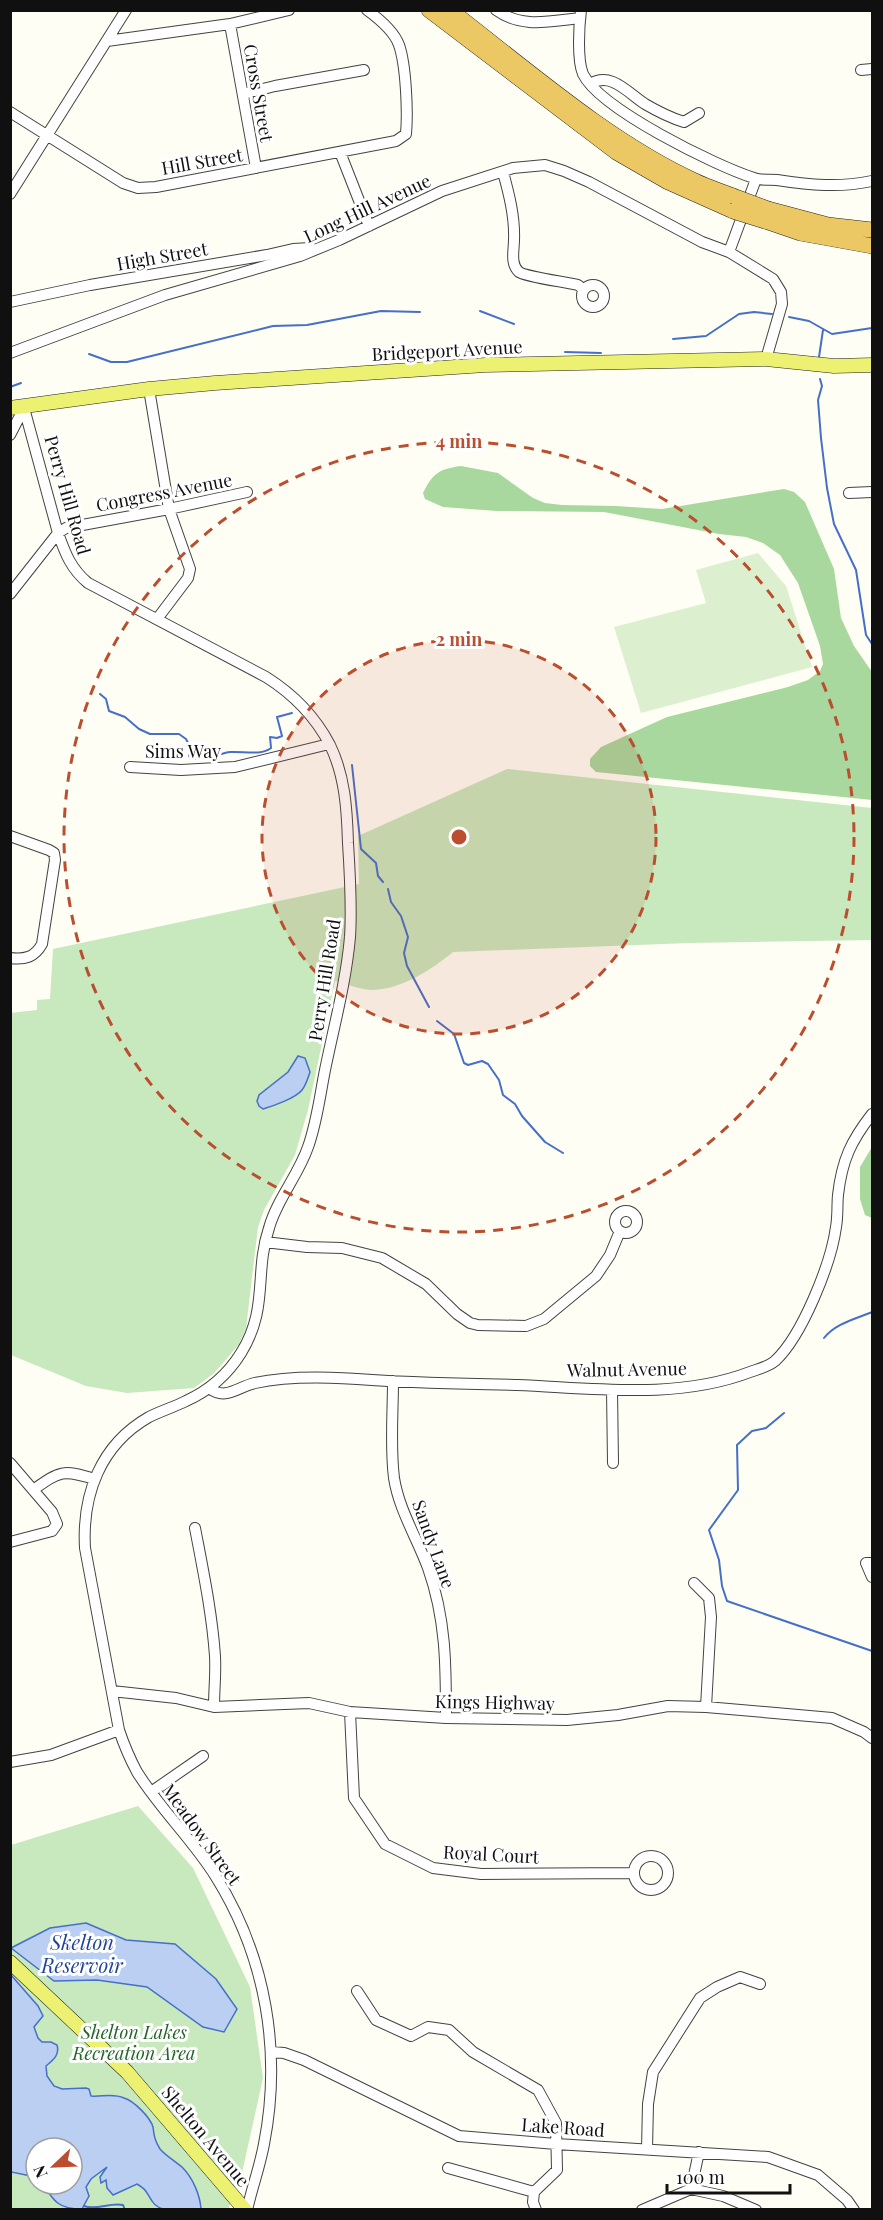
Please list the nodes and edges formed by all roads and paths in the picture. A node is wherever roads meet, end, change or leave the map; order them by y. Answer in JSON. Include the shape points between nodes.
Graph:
{"nodes":[{"id":1,"x":126,"y":10,"type":"edge"},
{"id":2,"x":289,"y":10,"type":"edge"},
{"id":3,"x":367,"y":10,"type":"edge"},
{"id":4,"x":429,"y":10,"type":"edge"},
{"id":5,"x":450,"y":10,"type":"edge"},
{"id":6,"x":496,"y":11,"type":"edge"},
{"id":7,"x":580,"y":14,"type":"edge"},
{"id":8,"x":230,"y":24,"type":"junction"},
{"id":9,"x":107,"y":41,"type":"junction"},
{"id":10,"x":364,"y":70,"type":"dead end"},
{"id":11,"x":590,"y":84,"type":"junction"},
{"id":12,"x":243,"y":94,"type":"junction"},
{"id":13,"x":10,"y":112,"type":"edge"},
{"id":14,"x":699,"y":113,"type":"dead end"},
{"id":15,"x":48,"y":135,"type":"junction"},
{"id":16,"x":340,"y":152,"type":"junction"},
{"id":17,"x":256,"y":168,"type":"junction"},
{"id":18,"x":503,"y":172,"type":"junction"},
{"id":19,"x":756,"y":179,"type":"junction"},
{"id":20,"x":873,"y":181,"type":"edge"},
{"id":21,"x":10,"y":194,"type":"edge"},
{"id":22,"x":733,"y":203,"type":"junction"},
{"id":23,"x":766,"y":215,"type":"junction"},
{"id":24,"x":369,"y":226,"type":"junction"},
{"id":25,"x":873,"y":230,"type":"edge"},
{"id":26,"x":873,"y":246,"type":"edge"},
{"id":27,"x":320,"y":248,"type":"junction"},
{"id":28,"x":729,"y":252,"type":"junction"},
{"id":29,"x":584,"y":290,"type":"dead end"},
{"id":30,"x":10,"y":302,"type":"edge"},
{"id":31,"x":10,"y":353,"type":"edge"},
{"id":32,"x":766,"y":359,"type":"junction"},
{"id":33,"x":873,"y":366,"type":"edge"},
{"id":34,"x":149,"y":390,"type":"junction"},
{"id":35,"x":17,"y":408,"type":"edge"},
{"id":36,"x":10,"y":435,"type":"edge"},
{"id":37,"x":247,"y":492,"type":"dead end"},
{"id":38,"x":873,"y":492,"type":"edge"},
{"id":39,"x":849,"y":493,"type":"dead end"},
{"id":40,"x":169,"y":509,"type":"junction"},
{"id":41,"x":58,"y":532,"type":"junction"},
{"id":42,"x":14,"y":580,"type":"edge"},
{"id":43,"x":10,"y":594,"type":"edge"},
{"id":44,"x":157,"y":619,"type":"junction"},
{"id":45,"x":329,"y":744,"type":"junction"},
{"id":46,"x":130,"y":767,"type":"dead end"},
{"id":47,"x":10,"y":836,"type":"edge"},
{"id":48,"x":10,"y":958,"type":"edge"},
{"id":49,"x":873,"y":1114,"type":"edge"},
{"id":50,"x":620,"y":1231,"type":"dead end"},
{"id":51,"x":265,"y":1242,"type":"junction"},
{"id":52,"x":393,"y":1381,"type":"junction"},
{"id":53,"x":209,"y":1388,"type":"junction"},
{"id":54,"x":612,"y":1390,"type":"junction"},
{"id":55,"x":10,"y":1463,"type":"edge"},
{"id":56,"x":613,"y":1463,"type":"dead end"},
{"id":57,"x":95,"y":1479,"type":"junction"},
{"id":58,"x":33,"y":1490,"type":"junction"},
{"id":59,"x":195,"y":1528,"type":"dead end"},
{"id":60,"x":10,"y":1542,"type":"edge"},
{"id":61,"x":873,"y":1563,"type":"edge"},
{"id":62,"x":873,"y":1577,"type":"edge"},
{"id":63,"x":694,"y":1583,"type":"dead end"},
{"id":64,"x":112,"y":1691,"type":"junction"},
{"id":65,"x":213,"y":1707,"type":"junction"},
{"id":66,"x":706,"y":1707,"type":"junction"},
{"id":67,"x":350,"y":1712,"type":"junction"},
{"id":68,"x":446,"y":1718,"type":"junction"},
{"id":69,"x":873,"y":1724,"type":"edge"},
{"id":70,"x":119,"y":1730,"type":"junction"},
{"id":71,"x":868,"y":1735,"type":"edge"},
{"id":72,"x":203,"y":1756,"type":"dead end"},
{"id":73,"x":10,"y":1762,"type":"edge"},
{"id":74,"x":151,"y":1792,"type":"junction"},
{"id":75,"x":634,"y":1872,"type":"dead end"},
{"id":76,"x":10,"y":1962,"type":"edge"},
{"id":77,"x":760,"y":1984,"type":"dead end"},
{"id":78,"x":357,"y":1991,"type":"dead end"},
{"id":79,"x":272,"y":2052,"type":"junction"},
{"id":80,"x":556,"y":2144,"type":"junction"},
{"id":81,"x":647,"y":2149,"type":"junction"},
{"id":82,"x":699,"y":2152,"type":"junction"},
{"id":83,"x":448,"y":2168,"type":"dead end"},
{"id":84,"x":691,"y":2189,"type":"junction"},
{"id":85,"x":534,"y":2192,"type":"junction"},
{"id":86,"x":246,"y":2210,"type":"edge"},
{"id":87,"x":536,"y":2210,"type":"edge"},
{"id":88,"x":642,"y":2210,"type":"edge"},
{"id":89,"x":756,"y":2210,"type":"edge"},
{"id":90,"x":854,"y":2210,"type":"edge"}],
"edges":[{"from":1,"to":9,"type":"street"},
{"from":2,"to":8,"type":"street"},
{"from":3,"to":16,"type":"street","name":"Hill Street","via":[[399,45],[408,119],[406,134],[396,141]]},
{"from":4,"to":22,"type":"highway","via":[[616,152],[668,182]]},
{"from":5,"to":22,"type":"highway","via":[[643,154]]},
{"from":6,"to":7,"type":"street","via":[[509,20],[524,23]]},
{"from":7,"to":11,"type":"street","via":[[580,63]]},
{"from":8,"to":9,"type":"street"},
{"from":8,"to":12,"type":"street","name":"Cross Street"},
{"from":9,"to":15,"type":"street"},
{"from":10,"to":12,"type":"street"},
{"from":11,"to":14,"type":"street","via":[[600,79],[610,81],[684,122]]},
{"from":11,"to":19,"type":"street","via":[[636,121]]},
{"from":12,"to":17,"type":"street","name":"Cross Street"},
{"from":13,"to":15,"type":"street","name":"Hill Street"},
{"from":15,"to":17,"type":"street","name":"Hill Street","via":[[115,179],[138,188]]},
{"from":15,"to":21,"type":"street"},
{"from":16,"to":17,"type":"street","name":"Hill Street"},
{"from":16,"to":24,"type":"street"},
{"from":18,"to":24,"type":"street","name":"Long Hill Avenue","via":[[434,194]]},
{"from":18,"to":28,"type":"street","name":"Long Hill Avenue","via":[[530,165],[564,171]]},
{"from":18,"to":29,"type":"street","via":[[517,269]]},
{"from":19,"to":20,"type":"street","via":[[818,186]]},
{"from":19,"to":28,"type":"street"},
{"from":22,"to":23,"type":"highway","bridge":true},
{"from":23,"to":25,"type":"highway"},
{"from":23,"to":26,"type":"highway","via":[[800,232]]},
{"from":24,"to":27,"type":"street","name":"Long Hill Avenue"},
{"from":27,"to":30,"type":"street","name":"High Street","via":[[293,249]]},
{"from":27,"to":31,"type":"street","name":"Long Hill Avenue","via":[[157,297]]},
{"from":28,"to":32,"type":"street","name":"Long Hill Avenue","via":[[767,274],[781,292],[782,304]]},
{"from":32,"to":33,"type":"main road","name":"Bridgeport Avenue"},
{"from":32,"to":34,"type":"main road","name":"Bridgeport Avenue","via":[[484,365]]},
{"from":34,"to":35,"type":"main road","name":"Bridgeport Avenue"},
{"from":34,"to":40,"type":"street"},
{"from":35,"to":36,"type":"street"},
{"from":35,"to":41,"type":"street","name":"Perry Hill Road"},
{"from":37,"to":40,"type":"street","name":"Congress Avenue"},
{"from":38,"to":39,"type":"street"},
{"from":40,"to":41,"type":"street","name":"Congress Avenue"},
{"from":40,"to":44,"type":"street","via":[[190,569],[188,578]]},
{"from":41,"to":42,"type":"street"},
{"from":41,"to":44,"type":"street","name":"Perry Hill Road","via":[[69,563],[81,578]]},
{"from":42,"to":43,"type":"street"},
{"from":44,"to":45,"type":"street","name":"Perry Hill Road","via":[[281,687],[306,709]]},
{"from":45,"to":46,"type":"street","name":"Sims Way","via":[[235,767]]},
{"from":45,"to":51,"type":"street","name":"Perry Hill Road","via":[[346,803],[351,896],[349,949],[312,1135],[304,1159],[274,1213]]},
{"from":47,"to":48,"type":"street","via":[[49,850],[55,860],[42,944],[29,957]]},
{"from":49,"to":54,"type":"street","name":"Walnut Avenue","via":[[847,1151],[836,1226],[821,1281],[791,1340],[773,1363],[736,1377],[679,1388]]},
{"from":50,"to":51,"type":"street","via":[[596,1276],[544,1319],[526,1326],[470,1323],[426,1284],[382,1258],[342,1248]]},
{"from":51,"to":53,"type":"street","name":"Perry Hill Road","via":[[260,1302],[253,1330],[233,1364]]},
{"from":52,"to":53,"type":"street","name":"Walnut Avenue","via":[[341,1377],[281,1380],[254,1383],[221,1394]]},
{"from":52,"to":54,"type":"street","name":"Walnut Avenue"},
{"from":52,"to":68,"type":"street","name":"Sandy Lane","via":[[394,1478],[440,1609],[446,1646]]},
{"from":53,"to":57,"type":"street","name":"Perry Hill Road","via":[[149,1417],[128,1432],[110,1452]]},
{"from":54,"to":56,"type":"street"},
{"from":55,"to":58,"type":"street"},
{"from":57,"to":58,"type":"street","via":[[72,1472],[56,1474]]},
{"from":57,"to":64,"type":"street","name":"Meadow Street","via":[[87,1503],[85,1548]]},
{"from":58,"to":60,"type":"street","via":[[57,1524],[52,1532]]},
{"from":59,"to":65,"type":"street","via":[[213,1638]]},
{"from":61,"to":62,"type":"street","via":[[866,1563]]},
{"from":63,"to":66,"type":"street","via":[[709,1598],[711,1617]]},
{"from":64,"to":65,"type":"street","name":"Kings Highway","via":[[176,1698]]},
{"from":64,"to":70,"type":"street","name":"Meadow Street"},
{"from":65,"to":67,"type":"street","name":"Kings Highway","via":[[309,1703]]},
{"from":66,"to":68,"type":"street","name":"Kings Highway","via":[[668,1706],[567,1720]]},
{"from":66,"to":71,"type":"street","name":"Kings Highway","via":[[831,1718]]},
{"from":67,"to":68,"type":"street","name":"Kings Highway"},
{"from":67,"to":75,"type":"street","name":"Royal Court","via":[[354,1798],[385,1844],[433,1868],[481,1874]]},
{"from":69,"to":71,"type":"street","name":"Kings Highway"},
{"from":70,"to":73,"type":"street","via":[[51,1755]]},
{"from":70,"to":74,"type":"street","name":"Meadow Street"},
{"from":72,"to":74,"type":"street"},
{"from":74,"to":79,"type":"street","name":"Meadow Street","via":[[216,1877],[238,1918],[262,1987]]},
{"from":76,"to":86,"type":"main road","name":"Shelton Avenue","via":[[127,2072]]},
{"from":77,"to":81,"type":"street","via":[[740,1977],[700,1998],[653,2072]]},
{"from":78,"to":80,"type":"street","via":[[376,2020],[411,2036],[428,2027],[449,2030],[474,2052],[538,2090],[556,2123]]},
{"from":79,"to":80,"type":"street","name":"Lake Road","via":[[304,2060],[459,2136]]},
{"from":79,"to":86,"type":"street","name":"Meadow Street","via":[[264,2145]]},
{"from":80,"to":81,"type":"street","name":"Lake Road"},
{"from":80,"to":85,"type":"street","via":[[557,2170]]},
{"from":81,"to":82,"type":"street","name":"Lake Road"},
{"from":82,"to":84,"type":"street"},
{"from":82,"to":90,"type":"street","name":"Lake Road","via":[[768,2157],[818,2175]]},
{"from":83,"to":85,"type":"street"},
{"from":84,"to":88,"type":"street"},
{"from":84,"to":89,"type":"street","via":[[723,2196]]},
{"from":85,"to":87,"type":"street"}]}
